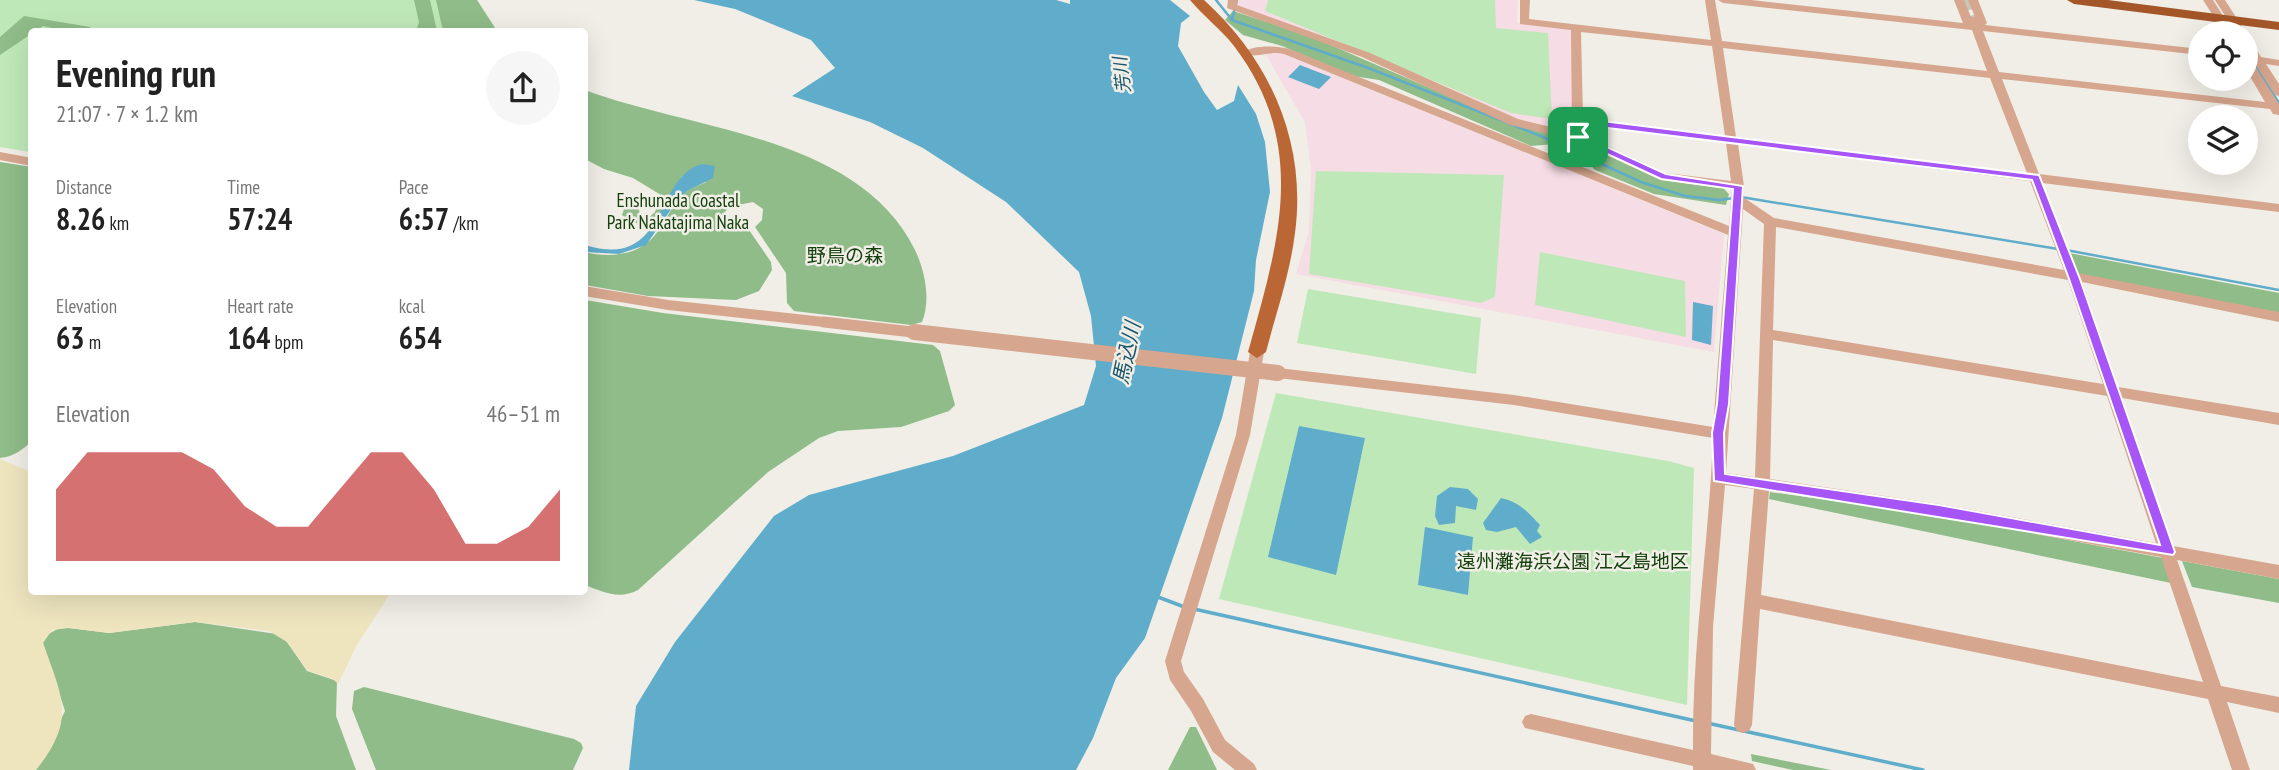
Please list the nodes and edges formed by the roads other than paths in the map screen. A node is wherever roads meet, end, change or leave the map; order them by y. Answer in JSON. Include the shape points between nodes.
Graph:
{"nodes":[{"id":1,"x":1196,"y":0,"type":"edge"},
{"id":2,"x":1224,"y":0,"type":"edge"},
{"id":3,"x":1233,"y":0,"type":"edge"},
{"id":4,"x":1525,"y":0,"type":"edge"},
{"id":5,"x":1710,"y":0,"type":"edge"},
{"id":6,"x":1723,"y":0,"type":"edge"},
{"id":7,"x":1959,"y":0,"type":"edge"},
{"id":8,"x":1973,"y":0,"type":"edge"},
{"id":9,"x":2074,"y":0,"type":"edge"},
{"id":10,"x":2208,"y":0,"type":"edge"},
{"id":11,"x":2220,"y":0,"type":"edge"},
{"id":12,"x":1218,"y":18,"type":"junction"},
{"id":13,"x":2208,"y":21,"type":"edge"},
{"id":14,"x":2225,"y":21,"type":"edge"},
{"id":15,"x":2226,"y":21,"type":"edge"},
{"id":16,"x":1975,"y":24,"type":"junction"},
{"id":17,"x":2258,"y":25,"type":"edge"},
{"id":18,"x":2279,"y":26,"type":"edge"},
{"id":19,"x":1576,"y":27,"type":"junction"},
{"id":20,"x":1716,"y":43,"type":"junction"},
{"id":21,"x":2188,"y":51,"type":"edge"},
{"id":22,"x":1246,"y":53,"type":"junction"},
{"id":23,"x":2258,"y":60,"type":"joint"},
{"id":24,"x":2279,"y":62,"type":"edge"},
{"id":25,"x":1996,"y":75,"type":"junction"},
{"id":26,"x":2258,"y":80,"type":"edge"},
{"id":27,"x":2279,"y":93,"type":"edge"},
{"id":28,"x":2277,"y":110,"type":"edge"},
{"id":29,"x":1578,"y":121,"type":"junction"},
{"id":30,"x":1578,"y":137,"type":"junction"},
{"id":31,"x":1732,"y":140,"type":"junction"},
{"id":32,"x":0,"y":156,"type":"edge"},
{"id":33,"x":28,"y":161,"type":"edge"},
{"id":34,"x":2036,"y":178,"type":"junction"},
{"id":35,"x":1737,"y":192,"type":"junction"},
{"id":36,"x":2279,"y":208,"type":"edge"},
{"id":37,"x":1770,"y":222,"type":"junction"},
{"id":38,"x":1734,"y":233,"type":"junction"},
{"id":39,"x":2074,"y":279,"type":"junction"},
{"id":40,"x":588,"y":292,"type":"edge"},
{"id":41,"x":2279,"y":317,"type":"edge"},
{"id":42,"x":1769,"y":334,"type":"junction"},
{"id":43,"x":1257,"y":352,"type":"joint"},
{"id":44,"x":2111,"y":391,"type":"junction"},
{"id":45,"x":2279,"y":419,"type":"edge"},
{"id":46,"x":1718,"y":433,"type":"junction"},
{"id":47,"x":1719,"y":478,"type":"junction"},
{"id":48,"x":1762,"y":485,"type":"junction"},
{"id":49,"x":2169,"y":552,"type":"junction"},
{"id":50,"x":2279,"y":572,"type":"edge"},
{"id":51,"x":1754,"y":601,"type":"junction"},
{"id":52,"x":2216,"y":693,"type":"junction"},
{"id":53,"x":2279,"y":705,"type":"edge"},
{"id":54,"x":1531,"y":722,"type":"dead end"},
{"id":55,"x":1743,"y":725,"type":"dead end"},
{"id":56,"x":1701,"y":760,"type":"edge"},
{"id":57,"x":1248,"y":770,"type":"edge"},
{"id":58,"x":1747,"y":770,"type":"edge"},
{"id":59,"x":2241,"y":770,"type":"edge"}],
"edges":[{"from":1,"to":12,"type":"main road"},
{"from":2,"to":12,"type":"street"},
{"from":3,"to":30,"type":"street","via":[[1231,6],[1366,55],[1514,122]]},
{"from":4,"to":19,"type":"street","via":[[1524,22]]},
{"from":5,"to":20,"type":"street"},
{"from":6,"to":16,"type":"street"},
{"from":7,"to":16,"type":"street","via":[[1967,21]]},
{"from":8,"to":16,"type":"street","via":[[1982,23]]},
{"from":9,"to":13,"type":"highway"},
{"from":10,"to":14,"type":"street"},
{"from":11,"to":15,"type":"street"},
{"from":12,"to":22,"type":"main road"},
{"from":16,"to":21,"type":"street"},
{"from":16,"to":25,"type":"street"},
{"from":17,"to":18,"type":"highway"},
{"from":19,"to":20,"type":"street"},
{"from":19,"to":29,"type":"street"},
{"from":20,"to":25,"type":"street"},
{"from":20,"to":31,"type":"street"},
{"from":22,"to":38,"type":"street","via":[[1288,52]]},
{"from":22,"to":43,"type":"main road","via":[[1265,82],[1280,121],[1289,215]]},
{"from":23,"to":24,"type":"street"},
{"from":23,"to":27,"type":"street"},
{"from":25,"to":28,"type":"street"},
{"from":25,"to":34,"type":"street"},
{"from":26,"to":28,"type":"street"},
{"from":29,"to":30,"type":"street"},
{"from":29,"to":31,"type":"street"},
{"from":30,"to":35,"type":"street","via":[[1664,177]]},
{"from":31,"to":34,"type":"street"},
{"from":31,"to":35,"type":"street"},
{"from":32,"to":33,"type":"street"},
{"from":34,"to":36,"type":"street"},
{"from":34,"to":39,"type":"street"},
{"from":35,"to":37,"type":"street"},
{"from":35,"to":38,"type":"street"},
{"from":37,"to":39,"type":"street"},
{"from":37,"to":42,"type":"street"},
{"from":38,"to":46,"type":"street"},
{"from":39,"to":41,"type":"street"},
{"from":39,"to":44,"type":"street"},
{"from":40,"to":46,"type":"street","bridge":true,"via":[[668,305],[1514,400]]},
{"from":42,"to":44,"type":"street"},
{"from":42,"to":48,"type":"street"},
{"from":43,"to":57,"type":"street","via":[[1243,435],[1175,649],[1175,675],[1219,746]]},
{"from":44,"to":45,"type":"street"},
{"from":44,"to":49,"type":"street"},
{"from":46,"to":47,"type":"street"},
{"from":47,"to":48,"type":"street"},
{"from":47,"to":56,"type":"street","via":[[1707,591]]},
{"from":48,"to":49,"type":"street","via":[[1939,510]]},
{"from":48,"to":51,"type":"street"},
{"from":49,"to":50,"type":"street"},
{"from":49,"to":52,"type":"street"},
{"from":51,"to":52,"type":"street"},
{"from":51,"to":55,"type":"street"},
{"from":52,"to":53,"type":"street"},
{"from":52,"to":59,"type":"street"},
{"from":54,"to":56,"type":"street"},
{"from":56,"to":58,"type":"street"}]}
